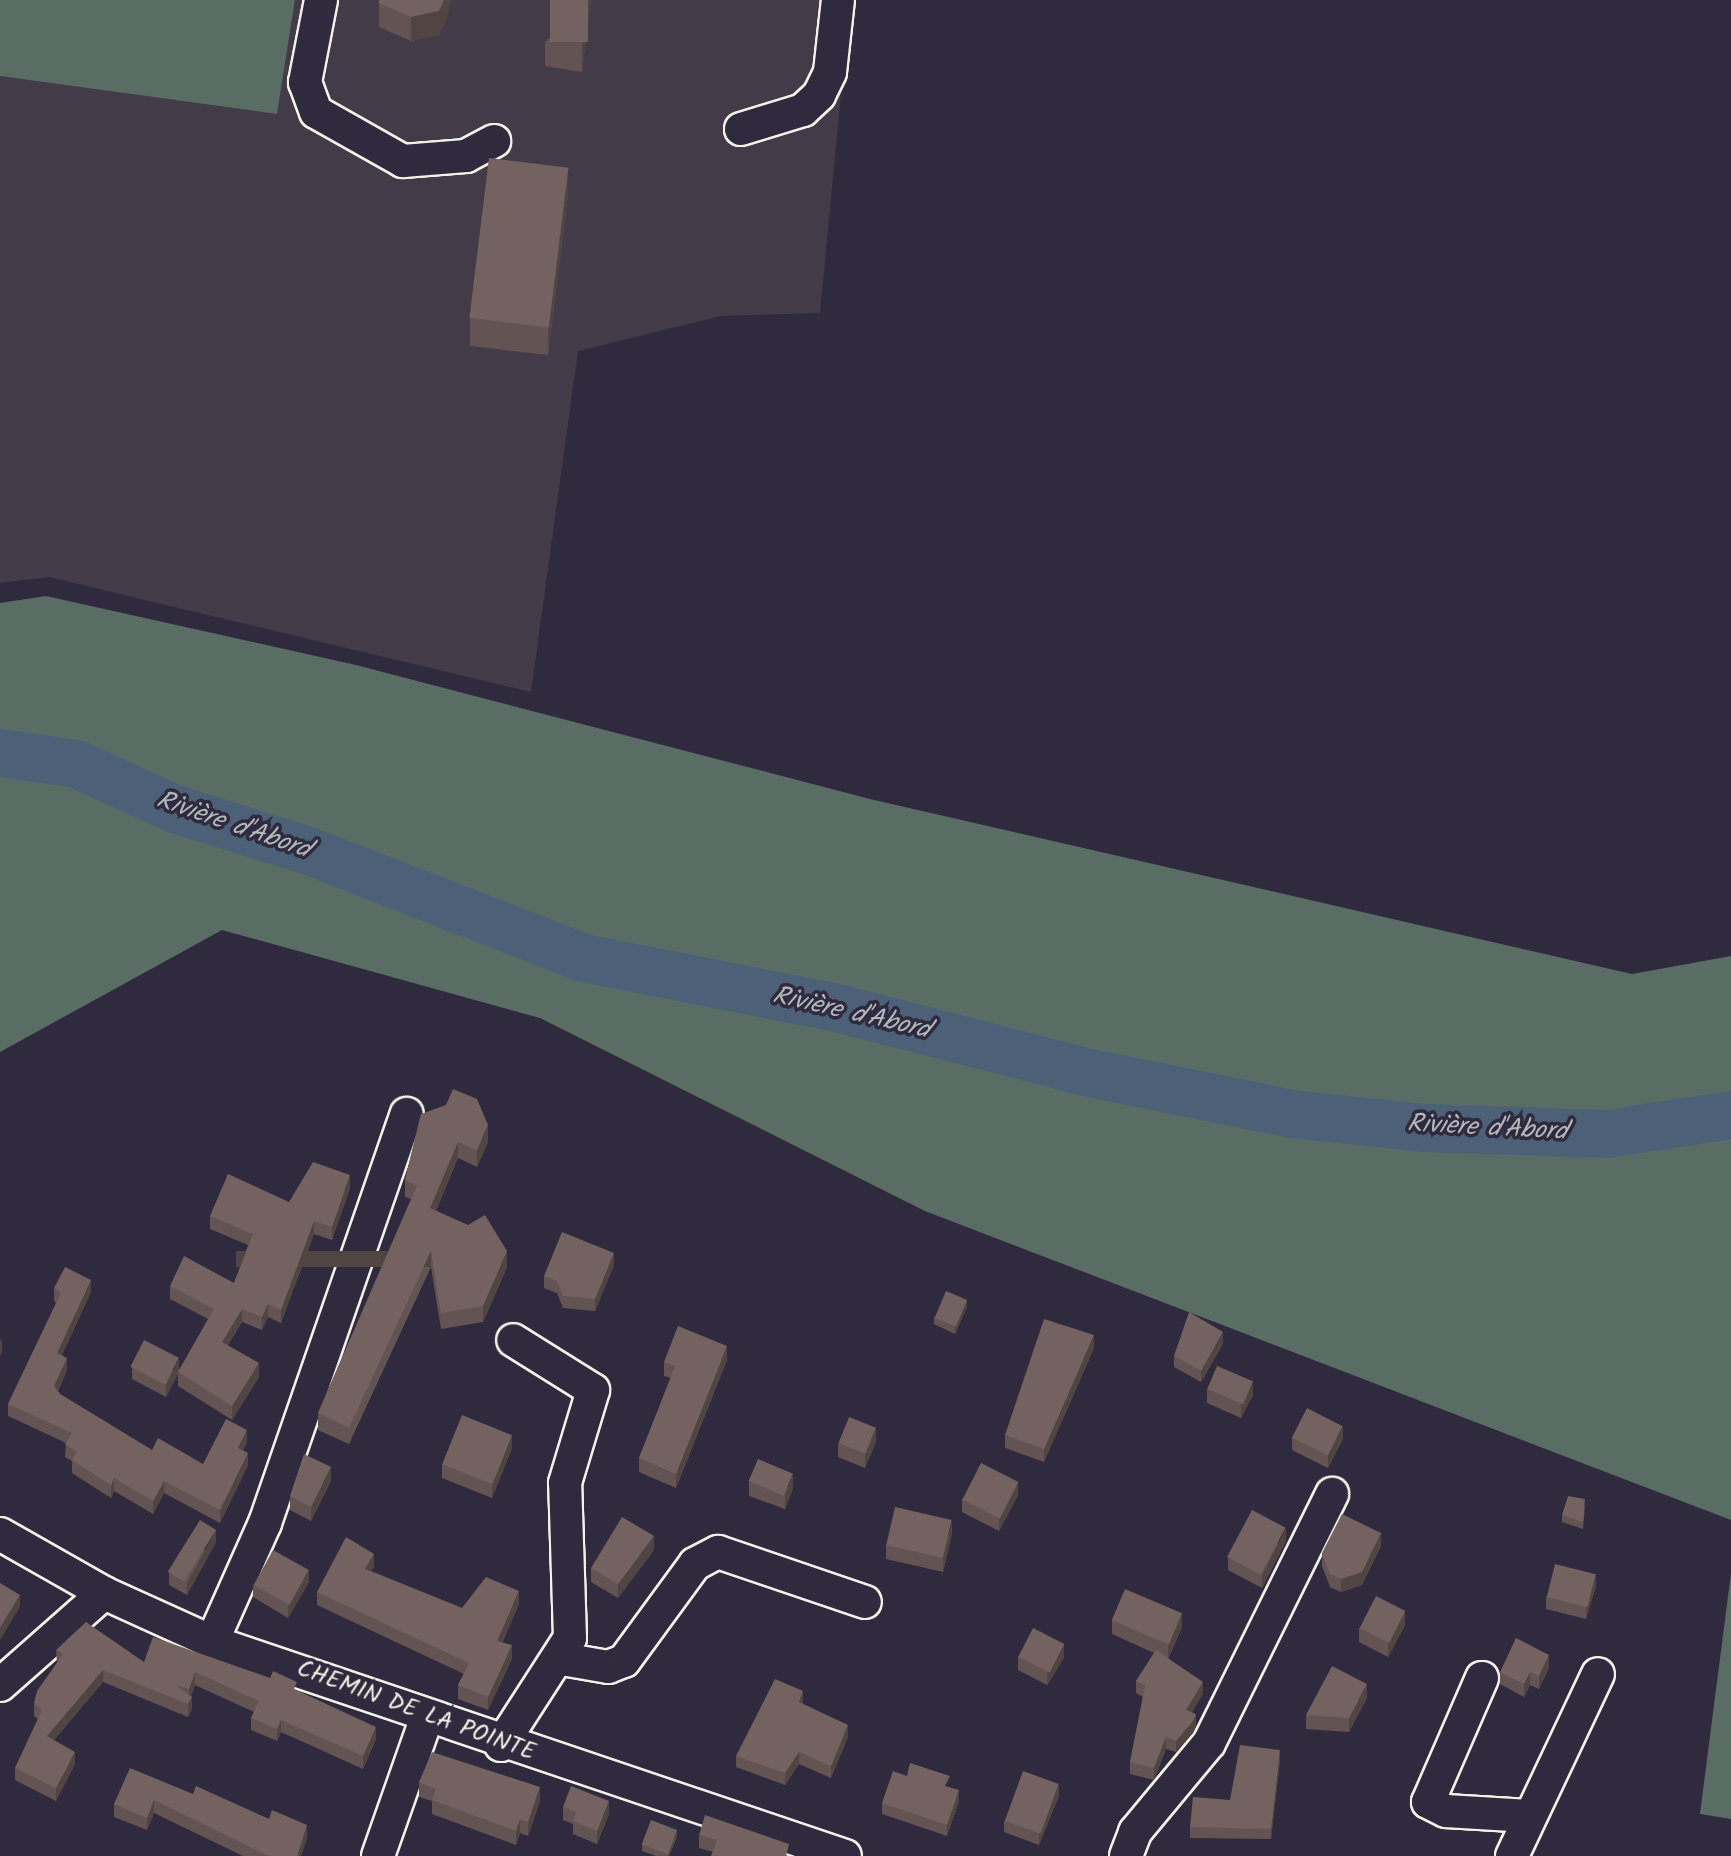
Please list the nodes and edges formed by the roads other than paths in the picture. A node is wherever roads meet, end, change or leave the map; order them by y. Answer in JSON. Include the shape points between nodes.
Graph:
{"nodes":[{"id":1,"x":321,"y":0,"type":"edge"},
{"id":2,"x":838,"y":0,"type":"edge"},
{"id":3,"x":741,"y":129,"type":"dead end"},
{"id":4,"x":494,"y":141,"type":"dead end"},
{"id":5,"x":407,"y":1114,"type":"dead end"},
{"id":6,"x":513,"y":1340,"type":"dead end"},
{"id":7,"x":1332,"y":1494,"type":"dead end"},
{"id":8,"x":0,"y":1534,"type":"edge"},
{"id":9,"x":104,"y":1593,"type":"junction"},
{"id":10,"x":865,"y":1602,"type":"dead end"},
{"id":11,"x":212,"y":1642,"type":"junction"},
{"id":12,"x":562,"y":1659,"type":"junction"},
{"id":13,"x":1598,"y":1674,"type":"dead end"},
{"id":14,"x":1482,"y":1678,"type":"dead end"},
{"id":15,"x":0,"y":1685,"type":"edge"},
{"id":16,"x":427,"y":1717,"type":"junction"},
{"id":17,"x":501,"y":1745,"type":"junction"},
{"id":18,"x":1529,"y":1816,"type":"junction"},
{"id":19,"x":378,"y":1856,"type":"edge"},
{"id":20,"x":845,"y":1856,"type":"edge"},
{"id":21,"x":1126,"y":1856,"type":"edge"},
{"id":22,"x":1512,"y":1856,"type":"edge"}],
"edges":[{"from":1,"to":4,"type":"street","via":[[305,82],[316,112],[403,161],[466,156]]},
{"from":2,"to":3,"type":"street","via":[[830,72],[819,95],[803,110]]},
{"from":5,"to":11,"type":"street","via":[[265,1523]]},
{"from":6,"to":12,"type":"street","via":[[593,1390],[565,1483],[573,1589]]},
{"from":7,"to":21,"type":"street","via":[[1209,1743],[1135,1832]]},
{"from":8,"to":9,"type":"street","name":"CHEMIN DE LA POINTE"},
{"from":9,"to":11,"type":"street","name":"CHEMIN DE LA POINTE"},
{"from":9,"to":15,"type":"street"},
{"from":10,"to":12,"type":"street","via":[[718,1552],[695,1564],[624,1661],[608,1667]]},
{"from":11,"to":16,"type":"street","name":"CHEMIN DE LA POINTE"},
{"from":12,"to":17,"type":"street"},
{"from":13,"to":18,"type":"street"},
{"from":14,"to":18,"type":"street","via":[[1428,1802],[1446,1811]]},
{"from":16,"to":17,"type":"street","name":"CHEMIN DE LA POINTE"},
{"from":16,"to":19,"type":"street"},
{"from":17,"to":20,"type":"street","name":"CHEMIN DE LA POINTE"},
{"from":18,"to":22,"type":"street"}]}
